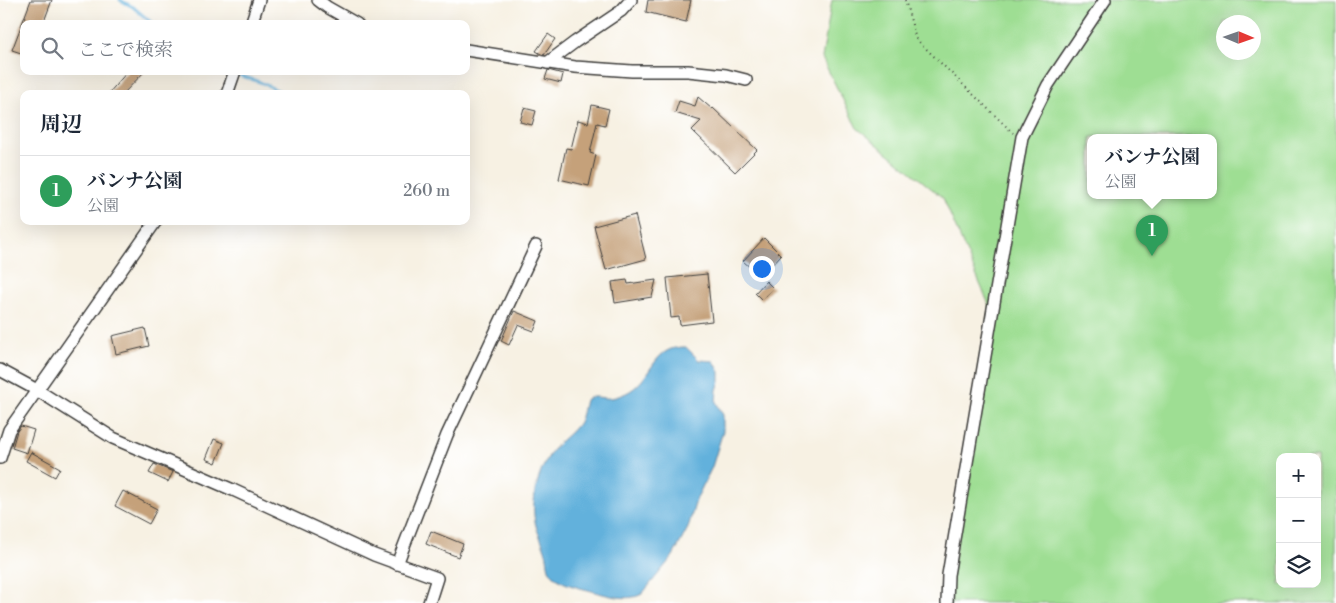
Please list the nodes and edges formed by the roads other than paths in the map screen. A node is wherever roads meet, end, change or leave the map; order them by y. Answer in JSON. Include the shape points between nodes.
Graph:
{"nodes":[{"id":1,"x":259,"y":0,"type":"edge"},
{"id":2,"x":318,"y":0,"type":"edge"},
{"id":3,"x":631,"y":0,"type":"edge"},
{"id":4,"x":1105,"y":1,"type":"edge"},
{"id":5,"x":252,"y":20,"type":"edge"},
{"id":6,"x":350,"y":20,"type":"edge"},
{"id":7,"x":470,"y":51,"type":"edge"},
{"id":8,"x":547,"y":63,"type":"junction"},
{"id":9,"x":234,"y":75,"type":"edge"},
{"id":10,"x":746,"y":80,"type":"dead end"},
{"id":11,"x":228,"y":90,"type":"edge"},
{"id":12,"x":153,"y":225,"type":"edge"},
{"id":13,"x":536,"y":246,"type":"dead end"},
{"id":14,"x":0,"y":370,"type":"edge"},
{"id":15,"x":36,"y":390,"type":"junction"},
{"id":16,"x":2,"y":445,"type":"edge"},
{"id":17,"x":0,"y":458,"type":"edge"},
{"id":18,"x":397,"y":564,"type":"junction"},
{"id":19,"x":429,"y":603,"type":"edge"},
{"id":20,"x":947,"y":603,"type":"edge"}],
"edges":[{"from":1,"to":5,"type":"street"},
{"from":2,"to":6,"type":"street"},
{"from":3,"to":8,"type":"street"},
{"from":4,"to":20,"type":"street","via":[[1048,84],[1021,141],[948,576]]},
{"from":7,"to":8,"type":"street"},
{"from":8,"to":10,"type":"street","via":[[632,71],[688,71]]},
{"from":9,"to":11,"type":"street"},
{"from":12,"to":15,"type":"street"},
{"from":13,"to":18,"type":"street","via":[[447,435]]},
{"from":14,"to":15,"type":"street"},
{"from":15,"to":16,"type":"street"},
{"from":15,"to":18,"type":"street","via":[[113,438]]},
{"from":16,"to":17,"type":"street"},
{"from":18,"to":19,"type":"street","via":[[437,578]]}]}
